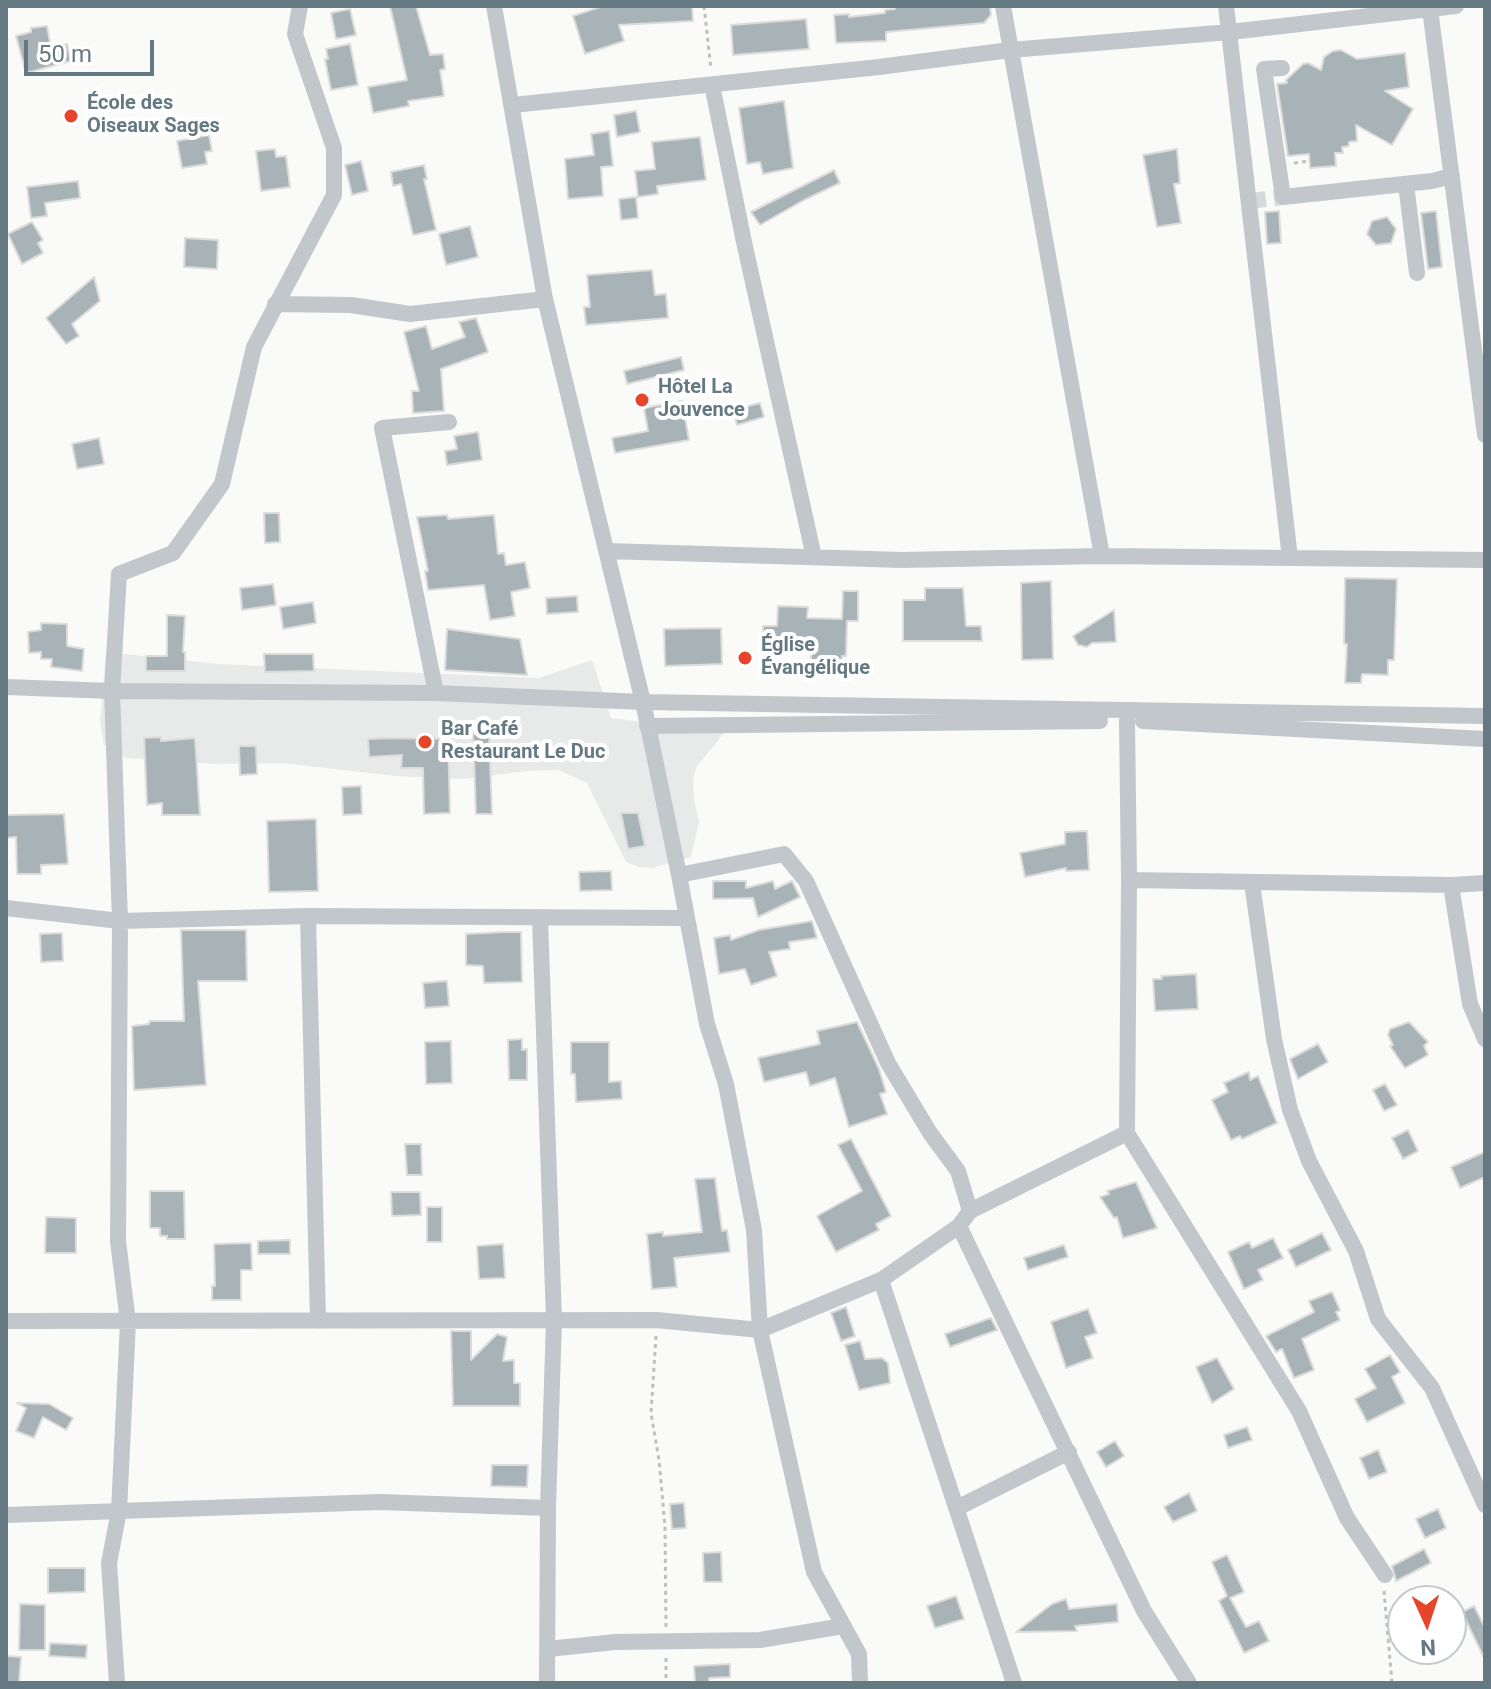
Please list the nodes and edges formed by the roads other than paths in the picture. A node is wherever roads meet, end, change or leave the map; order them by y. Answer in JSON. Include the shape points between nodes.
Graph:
{"nodes":[{"id":1,"x":300,"y":6,"type":"edge"},
{"id":2,"x":494,"y":6,"type":"edge"},
{"id":3,"x":1003,"y":6,"type":"edge"},
{"id":4,"x":1226,"y":6,"type":"edge"},
{"id":5,"x":1456,"y":6,"type":"edge"},
{"id":6,"x":1430,"y":9,"type":"junction"},
{"id":7,"x":1230,"y":32,"type":"junction"},
{"id":8,"x":1010,"y":50,"type":"junction"},
{"id":9,"x":1282,"y":68,"type":"dead end"},
{"id":10,"x":712,"y":85,"type":"junction"},
{"id":11,"x":513,"y":105,"type":"junction"},
{"id":12,"x":1452,"y":176,"type":"junction"},
{"id":13,"x":1406,"y":184,"type":"junction"},
{"id":14,"x":1417,"y":273,"type":"dead end"},
{"id":15,"x":545,"y":299,"type":"junction"},
{"id":16,"x":275,"y":304,"type":"junction"},
{"id":17,"x":1478,"y":324,"type":"edge"},
{"id":18,"x":449,"y":422,"type":"dead end"},
{"id":19,"x":1485,"y":435,"type":"edge"},
{"id":20,"x":607,"y":551,"type":"junction"},
{"id":21,"x":1102,"y":556,"type":"junction"},
{"id":22,"x":814,"y":557,"type":"junction"},
{"id":23,"x":1290,"y":558,"type":"junction"},
{"id":24,"x":1485,"y":560,"type":"edge"},
{"id":25,"x":6,"y":687,"type":"edge"},
{"id":26,"x":112,"y":691,"type":"junction"},
{"id":27,"x":436,"y":693,"type":"junction"},
{"id":28,"x":643,"y":702,"type":"junction"},
{"id":29,"x":1485,"y":716,"type":"edge"},
{"id":30,"x":1127,"y":720,"type":"junction"},
{"id":31,"x":647,"y":726,"type":"junction"},
{"id":32,"x":1485,"y":739,"type":"edge"},
{"id":33,"x":679,"y":875,"type":"junction"},
{"id":34,"x":1129,"y":880,"type":"junction"},
{"id":35,"x":1252,"y":883,"type":"junction"},
{"id":36,"x":1485,"y":883,"type":"edge"},
{"id":37,"x":1451,"y":885,"type":"junction"},
{"id":38,"x":6,"y":908,"type":"edge"},
{"id":39,"x":308,"y":916,"type":"junction"},
{"id":40,"x":540,"y":918,"type":"junction"},
{"id":41,"x":687,"y":918,"type":"junction"},
{"id":42,"x":120,"y":921,"type":"junction"},
{"id":43,"x":1485,"y":1039,"type":"edge"},
{"id":44,"x":1127,"y":1133,"type":"junction"},
{"id":45,"x":970,"y":1211,"type":"junction"},
{"id":46,"x":959,"y":1226,"type":"junction"},
{"id":47,"x":881,"y":1280,"type":"junction"},
{"id":48,"x":554,"y":1320,"type":"junction"},
{"id":49,"x":6,"y":1321,"type":"edge"},
{"id":50,"x":318,"y":1321,"type":"junction"},
{"id":51,"x":128,"y":1322,"type":"junction"},
{"id":52,"x":760,"y":1330,"type":"junction"},
{"id":53,"x":1069,"y":1452,"type":"junction"},
{"id":54,"x":1485,"y":1505,"type":"edge"},
{"id":55,"x":548,"y":1508,"type":"junction"},
{"id":56,"x":957,"y":1508,"type":"junction"},
{"id":57,"x":119,"y":1511,"type":"junction"},
{"id":58,"x":6,"y":1515,"type":"edge"},
{"id":59,"x":1385,"y":1575,"type":"road end"},
{"id":60,"x":843,"y":1626,"type":"junction"},
{"id":61,"x":548,"y":1649,"type":"junction"},
{"id":62,"x":117,"y":1683,"type":"edge"},
{"id":63,"x":547,"y":1683,"type":"edge"},
{"id":64,"x":860,"y":1683,"type":"edge"},
{"id":65,"x":1014,"y":1683,"type":"edge"},
{"id":66,"x":1189,"y":1683,"type":"edge"}],
"edges":[{"from":1,"to":16,"type":"street","via":[[295,34],[334,148],[334,195]]},
{"from":2,"to":11,"type":"street"},
{"from":3,"to":8,"type":"street"},
{"from":4,"to":7,"type":"street"},
{"from":5,"to":6,"type":"street"},
{"from":6,"to":7,"type":"street"},
{"from":6,"to":12,"type":"street"},
{"from":7,"to":8,"type":"street"},
{"from":7,"to":23,"type":"street"},
{"from":8,"to":10,"type":"street"},
{"from":8,"to":21,"type":"street"},
{"from":9,"to":13,"type":"street","via":[[1264,69],[1283,197]]},
{"from":10,"to":11,"type":"street"},
{"from":10,"to":22,"type":"street"},
{"from":11,"to":15,"type":"street"},
{"from":12,"to":13,"type":"street"},
{"from":12,"to":17,"type":"street"},
{"from":13,"to":14,"type":"street"},
{"from":15,"to":16,"type":"street","via":[[410,314],[351,305]]},
{"from":15,"to":20,"type":"street"},
{"from":16,"to":26,"type":"street","via":[[254,347],[222,484],[173,553],[119,574]]},
{"from":17,"to":19,"type":"street"},
{"from":18,"to":27,"type":"street","via":[[382,428]]},
{"from":20,"to":22,"type":"street"},
{"from":20,"to":28,"type":"street"},
{"from":21,"to":22,"type":"street"},
{"from":21,"to":23,"type":"street"},
{"from":23,"to":24,"type":"street"},
{"from":25,"to":26,"type":"street"},
{"from":26,"to":27,"type":"street"},
{"from":26,"to":42,"type":"street"},
{"from":27,"to":28,"type":"street"},
{"from":28,"to":29,"type":"street"},
{"from":28,"to":31,"type":"street"},
{"from":30,"to":31,"type":"street"},
{"from":30,"to":32,"type":"street"},
{"from":30,"to":34,"type":"street"},
{"from":31,"to":33,"type":"street"},
{"from":33,"to":41,"type":"street"},
{"from":33,"to":45,"type":"street","via":[[784,854],[806,881],[888,1063],[958,1171]]},
{"from":34,"to":35,"type":"street"},
{"from":34,"to":44,"type":"street"},
{"from":35,"to":37,"type":"street"},
{"from":35,"to":54,"type":"street","via":[[1274,1039],[1290,1110],[1309,1161],[1356,1251],[1378,1319],[1432,1388]]},
{"from":36,"to":37,"type":"street"},
{"from":37,"to":43,"type":"street","via":[[1470,1004]]},
{"from":38,"to":42,"type":"street"},
{"from":39,"to":40,"type":"street"},
{"from":39,"to":42,"type":"street"},
{"from":39,"to":50,"type":"street"},
{"from":40,"to":41,"type":"street"},
{"from":40,"to":48,"type":"street"},
{"from":41,"to":52,"type":"street","via":[[754,1230]]},
{"from":42,"to":51,"type":"street","via":[[118,1241]]},
{"from":44,"to":45,"type":"street"},
{"from":44,"to":59,"type":"street","via":[[1299,1411],[1347,1518]]},
{"from":45,"to":46,"type":"street"},
{"from":46,"to":47,"type":"street"},
{"from":46,"to":53,"type":"street"},
{"from":47,"to":52,"type":"street"},
{"from":47,"to":56,"type":"street"},
{"from":48,"to":50,"type":"street"},
{"from":48,"to":52,"type":"street","via":[[656,1320]]},
{"from":48,"to":55,"type":"street"},
{"from":49,"to":51,"type":"street"},
{"from":50,"to":51,"type":"street"},
{"from":51,"to":57,"type":"street"},
{"from":52,"to":60,"type":"street","via":[[814,1572]]},
{"from":53,"to":56,"type":"street"},
{"from":53,"to":66,"type":"street","via":[[1144,1611]]},
{"from":55,"to":57,"type":"street","via":[[379,1502]]},
{"from":55,"to":61,"type":"street"},
{"from":56,"to":65,"type":"street"},
{"from":57,"to":58,"type":"street"},
{"from":57,"to":62,"type":"street","via":[[109,1563]]},
{"from":60,"to":61,"type":"street","via":[[760,1640]]},
{"from":60,"to":64,"type":"street","via":[[859,1654]]},
{"from":61,"to":63,"type":"street"}]}
